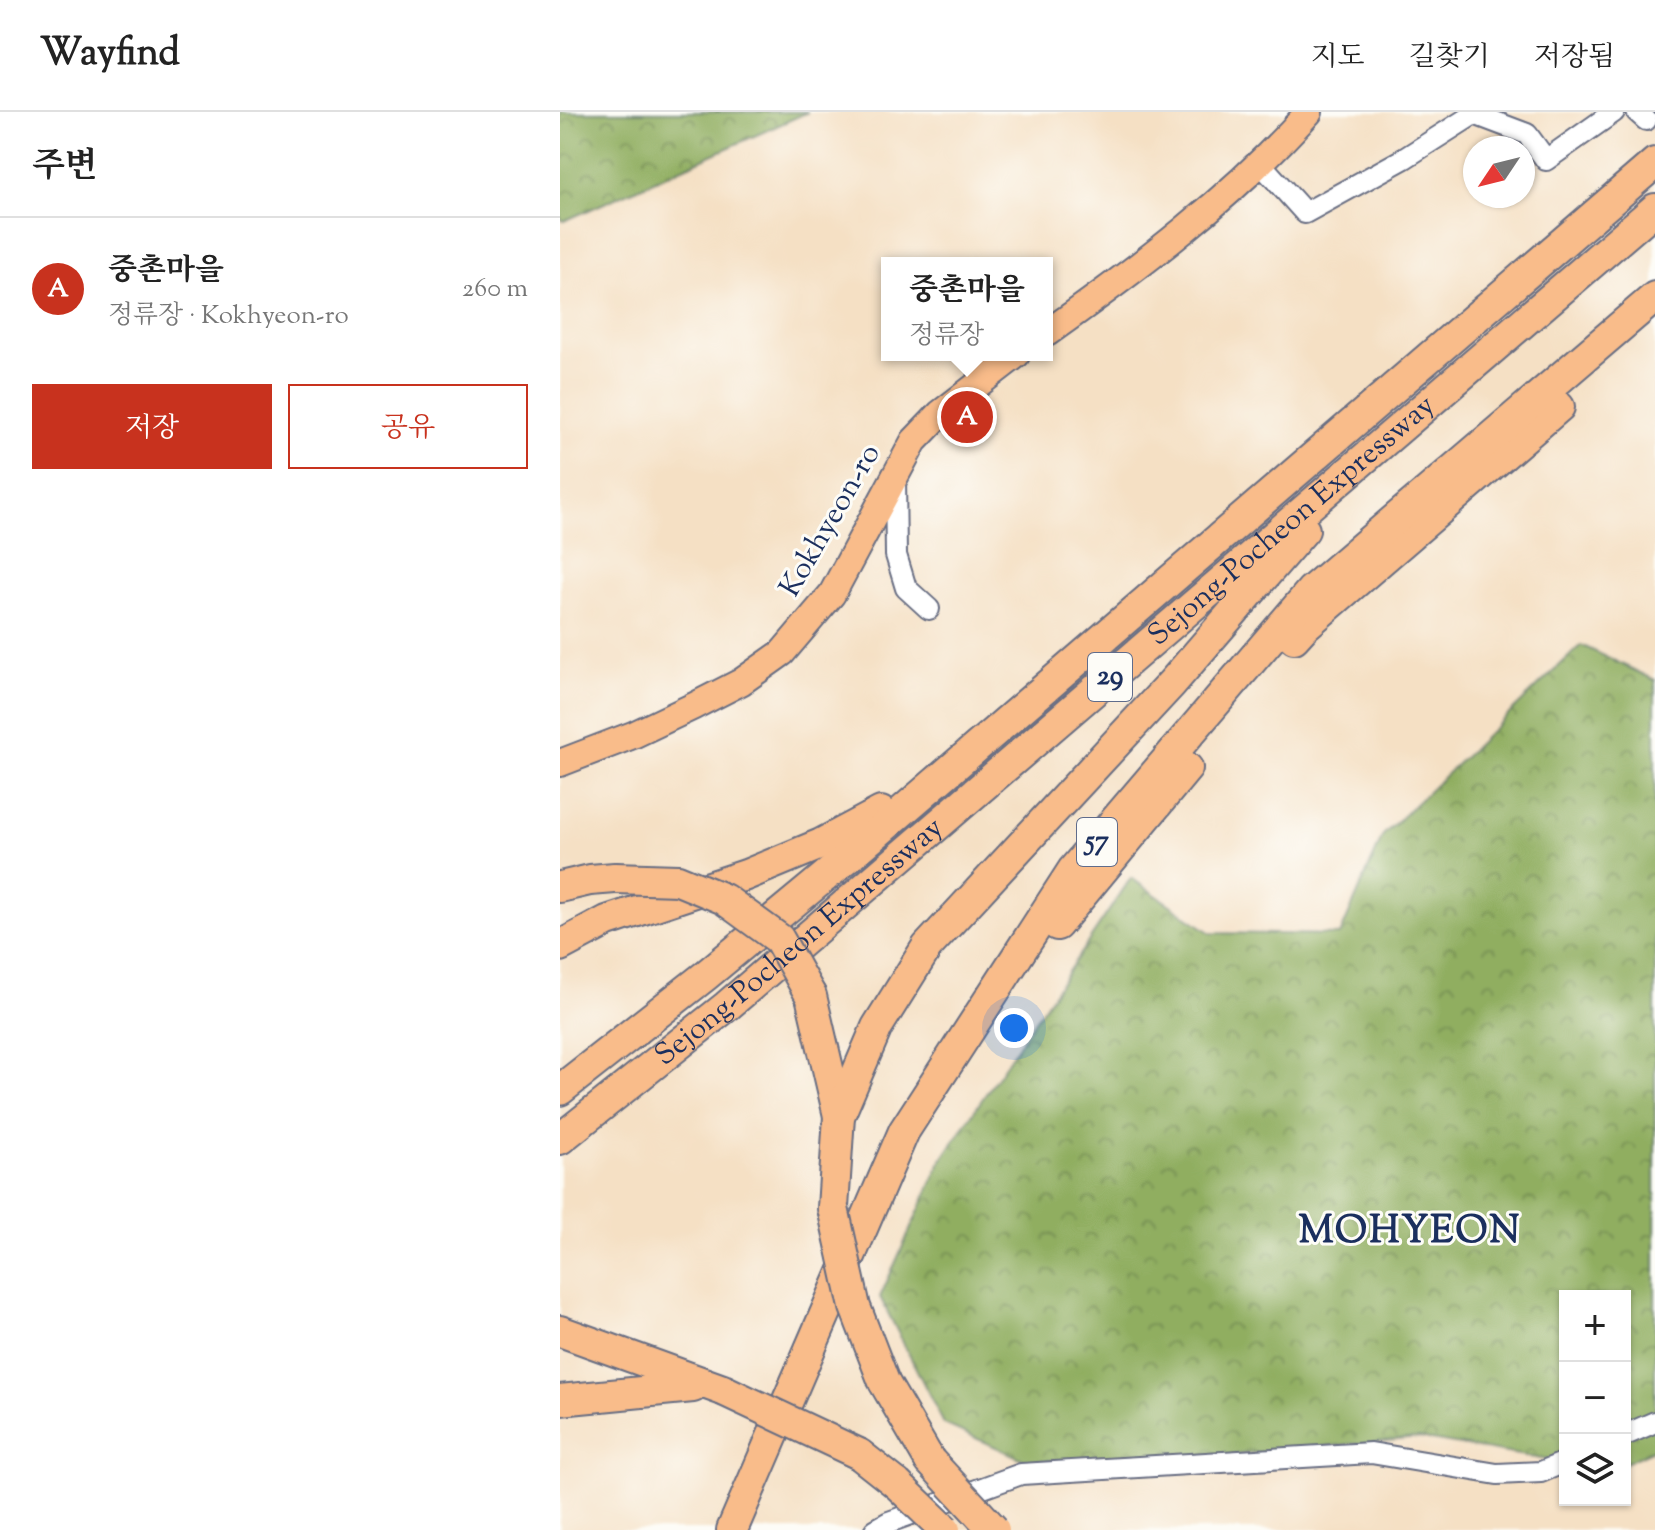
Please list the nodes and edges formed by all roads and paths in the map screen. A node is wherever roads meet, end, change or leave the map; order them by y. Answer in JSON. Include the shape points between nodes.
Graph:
{"nodes":[{"id":1,"x":1309,"y":112,"type":"edge"},
{"id":2,"x":1614,"y":112,"type":"edge"},
{"id":3,"x":1260,"y":163,"type":"junction"},
{"id":4,"x":1655,"y":163,"type":"edge"},
{"id":5,"x":1655,"y":209,"type":"edge"},
{"id":6,"x":1655,"y":297,"type":"edge"},
{"id":7,"x":1655,"y":324,"type":"edge"},
{"id":8,"x":1053,"y":329,"type":"edge"},
{"id":9,"x":1008,"y":361,"type":"edge"},
{"id":10,"x":1370,"y":454,"type":"junction"},
{"id":11,"x":895,"y":473,"type":"junction"},
{"id":12,"x":929,"y":609,"type":"dead end"},
{"id":13,"x":990,"y":734,"type":"junction"},
{"id":14,"x":560,"y":763,"type":"edge"},
{"id":15,"x":560,"y":887,"type":"edge"},
{"id":16,"x":560,"y":946,"type":"edge"},
{"id":17,"x":560,"y":1090,"type":"edge"},
{"id":18,"x":839,"y":1116,"type":"junction"},
{"id":19,"x":560,"y":1139,"type":"edge"},
{"id":20,"x":560,"y":1331,"type":"edge"},
{"id":21,"x":717,"y":1388,"type":"junction"},
{"id":22,"x":560,"y":1400,"type":"edge"},
{"id":23,"x":1655,"y":1422,"type":"edge"},
{"id":24,"x":1627,"y":1434,"type":"edge"},
{"id":25,"x":1559,"y":1464,"type":"edge"},
{"id":26,"x":962,"y":1496,"type":"junction"},
{"id":27,"x":732,"y":1530,"type":"edge"},
{"id":28,"x":747,"y":1530,"type":"edge"},
{"id":29,"x":875,"y":1530,"type":"edge"},
{"id":30,"x":945,"y":1530,"type":"edge"},
{"id":31,"x":994,"y":1530,"type":"edge"}],
"edges":[{"from":1,"to":3,"type":"main road"},
{"from":2,"to":3,"type":"street","via":[[1546,160],[1527,134],[1474,114],[1305,213]]},
{"from":3,"to":8,"type":"main road","via":[[1149,259]]},
{"from":4,"to":13,"type":"highway","name":"Sejong-Pocheon Expressway","number":"29"},
{"from":5,"to":10,"type":"highway","name":"Sejong-Pocheon Expressway","number":"29"},
{"from":6,"to":27,"type":"highway","number":"57","via":[[1311,591],[1073,870],[904,1131]]},
{"from":7,"to":28,"type":"highway","number":"57","via":[[1304,627],[1038,947],[922,1132]]},
{"from":9,"to":11,"type":"main road","name":"Kokhyeon-ro","via":[[941,413],[914,441]]},
{"from":10,"to":18,"type":"highway","via":[[1172,683],[927,947],[877,1027]]},
{"from":10,"to":19,"type":"highway","name":"Sejong-Pocheon Expressway","number":"29","via":[[727,1006]]},
{"from":11,"to":12,"type":"street","via":[[896,555],[906,588]]},
{"from":11,"to":14,"type":"main road","name":"Kokhyeon-ro","via":[[832,594],[782,653],[694,706]]},
{"from":13,"to":16,"type":"highway","via":[[887,809],[821,844],[607,921]]},
{"from":13,"to":17,"type":"highway","name":"Sejong-Pocheon Expressway","number":"29","via":[[705,976]]},
{"from":15,"to":18,"type":"highway","bridge":true,"via":[[615,878],[678,880],[724,899],[779,939],[811,996]]},
{"from":18,"to":26,"type":"highway","bridge":true,"via":[[833,1208],[855,1307],[884,1382],[930,1461]]},
{"from":20,"to":21,"type":"highway"},
{"from":21,"to":22,"type":"highway"},
{"from":21,"to":30,"type":"highway","bridge":true,"via":[[859,1454]]},
{"from":23,"to":24,"type":"street"},
{"from":25,"to":26,"type":"street","via":[[1541,1472],[1497,1474],[1371,1453],[1021,1474]]},
{"from":26,"to":29,"type":"street"},
{"from":26,"to":31,"type":"highway","bridge":true}]}
